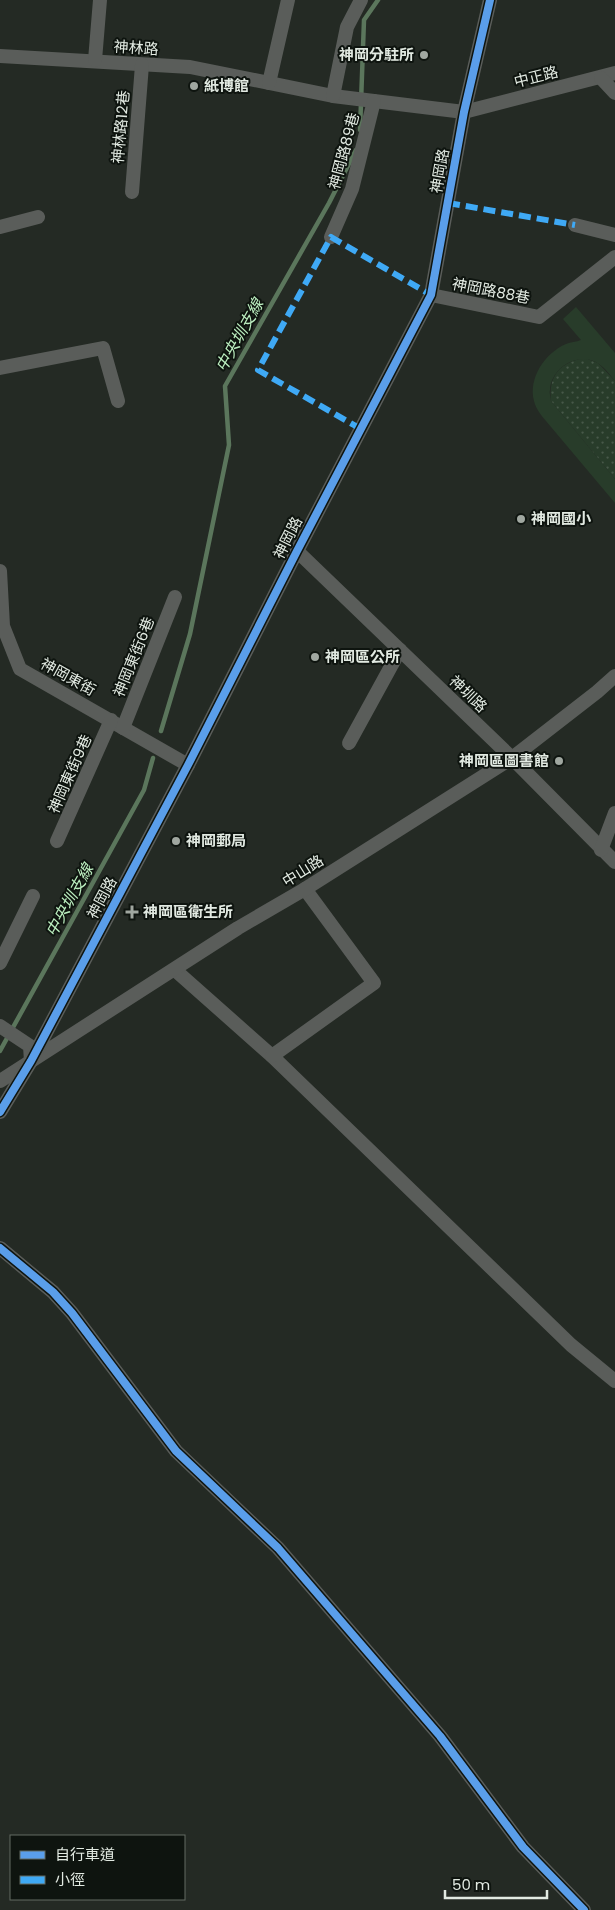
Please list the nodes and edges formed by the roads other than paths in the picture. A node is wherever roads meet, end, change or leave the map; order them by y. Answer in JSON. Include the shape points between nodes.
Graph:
{"nodes":[{"id":1,"x":100,"y":0,"type":"edge"},
{"id":2,"x":288,"y":0,"type":"edge"},
{"id":3,"x":361,"y":0,"type":"edge"},
{"id":4,"x":490,"y":0,"type":"edge"},
{"id":5,"x":0,"y":56,"type":"edge"},
{"id":6,"x":95,"y":60,"type":"junction"},
{"id":7,"x":142,"y":65,"type":"junction"},
{"id":8,"x":615,"y":73,"type":"edge"},
{"id":9,"x":600,"y":78,"type":"junction"},
{"id":10,"x":268,"y":83,"type":"junction"},
{"id":11,"x":615,"y":93,"type":"edge"},
{"id":12,"x":333,"y":96,"type":"junction"},
{"id":13,"x":366,"y":100,"type":"junction"},
{"id":14,"x":464,"y":112,"type":"junction"},
{"id":15,"x":132,"y":192,"type":"dead end"},
{"id":16,"x":38,"y":217,"type":"dead end"},
{"id":17,"x":575,"y":225,"type":"dead end"},
{"id":18,"x":0,"y":227,"type":"edge"},
{"id":19,"x":615,"y":235,"type":"edge"},
{"id":20,"x":331,"y":237,"type":"dead end"},
{"id":21,"x":615,"y":257,"type":"edge"},
{"id":22,"x":431,"y":295,"type":"junction"},
{"id":23,"x":0,"y":368,"type":"edge"},
{"id":24,"x":118,"y":402,"type":"dead end"},
{"id":25,"x":297,"y":551,"type":"junction"},
{"id":26,"x":0,"y":571,"type":"edge"},
{"id":27,"x":175,"y":598,"type":"dead end"},
{"id":28,"x":400,"y":650,"type":"junction"},
{"id":29,"x":615,"y":676,"type":"edge"},
{"id":30,"x":117,"y":724,"type":"junction"},
{"id":31,"x":349,"y":743,"type":"dead end"},
{"id":32,"x":512,"y":758,"type":"junction"},
{"id":33,"x":188,"y":765,"type":"junction"},
{"id":34,"x":615,"y":813,"type":"edge"},
{"id":35,"x":57,"y":841,"type":"dead end"},
{"id":36,"x":601,"y":850,"type":"junction"},
{"id":37,"x":615,"y":862,"type":"edge"},
{"id":38,"x":305,"y":889,"type":"junction"},
{"id":39,"x":33,"y":896,"type":"dead end"},
{"id":40,"x":0,"y":964,"type":"edge"},
{"id":41,"x":175,"y":970,"type":"junction"},
{"id":42,"x":7,"y":1030,"type":"edge"},
{"id":43,"x":272,"y":1056,"type":"junction"},
{"id":44,"x":31,"y":1061,"type":"junction"},
{"id":45,"x":0,"y":1082,"type":"edge"},
{"id":46,"x":0,"y":1112,"type":"edge"},
{"id":47,"x":0,"y":1248,"type":"edge"},
{"id":48,"x":615,"y":1381,"type":"edge"},
{"id":49,"x":584,"y":1910,"type":"edge"}],
"edges":[{"from":1,"to":6,"type":"street"},
{"from":2,"to":10,"type":"street"},
{"from":3,"to":12,"type":"street","via":[[347,27]]},
{"from":4,"to":14,"type":"street","name":"神岡路"},
{"from":5,"to":6,"type":"street","name":"神林路"},
{"from":6,"to":7,"type":"street","name":"神林路"},
{"from":7,"to":10,"type":"street","name":"神林路","via":[[190,67]]},
{"from":7,"to":15,"type":"street","name":"神林路12巷"},
{"from":8,"to":9,"type":"street","name":"中正路"},
{"from":9,"to":11,"type":"street"},
{"from":9,"to":14,"type":"street","name":"中正路"},
{"from":10,"to":12,"type":"street","name":"神林路"},
{"from":12,"to":13,"type":"street","name":"神林路"},
{"from":13,"to":14,"type":"street","name":"神林路"},
{"from":13,"to":20,"type":"street","name":"神岡路89巷","via":[[352,189]]},
{"from":14,"to":22,"type":"street","name":"神岡路"},
{"from":16,"to":18,"type":"street"},
{"from":17,"to":19,"type":"street"},
{"from":21,"to":22,"type":"street","name":"神岡路88巷","via":[[539,316]]},
{"from":22,"to":25,"type":"street","name":"神岡路"},
{"from":23,"to":24,"type":"street","via":[[103,348]]},
{"from":25,"to":28,"type":"street","name":"神圳路"},
{"from":25,"to":33,"type":"street","name":"神岡路"},
{"from":26,"to":30,"type":"street","name":"神岡東街","via":[[3,626],[20,669]]},
{"from":27,"to":30,"type":"street","name":"神岡東街6巷"},
{"from":28,"to":31,"type":"street"},
{"from":28,"to":32,"type":"street","name":"神圳路"},
{"from":29,"to":32,"type":"street","name":"中山路"},
{"from":30,"to":33,"type":"street","name":"神岡東街"},
{"from":30,"to":35,"type":"street","name":"神岡東街9巷"},
{"from":32,"to":36,"type":"street","name":"神圳路"},
{"from":32,"to":38,"type":"street","name":"中山路"},
{"from":33,"to":44,"type":"street","name":"神岡路"},
{"from":34,"to":36,"type":"street"},
{"from":36,"to":37,"type":"street","name":"神圳路"},
{"from":38,"to":41,"type":"street","name":"中山路"},
{"from":38,"to":43,"type":"street","via":[[374,983]]},
{"from":39,"to":40,"type":"street"},
{"from":41,"to":43,"type":"street"},
{"from":41,"to":44,"type":"street","name":"中山路"},
{"from":42,"to":44,"type":"street","via":[[30,1046]]},
{"from":43,"to":48,"type":"street","via":[[571,1345]]},
{"from":44,"to":45,"type":"street","name":"中山路"},
{"from":44,"to":46,"type":"street","name":"神岡路"},
{"from":47,"to":49,"type":"street","via":[[66,1306],[176,1451],[278,1548],[440,1736],[523,1847]]}]}
